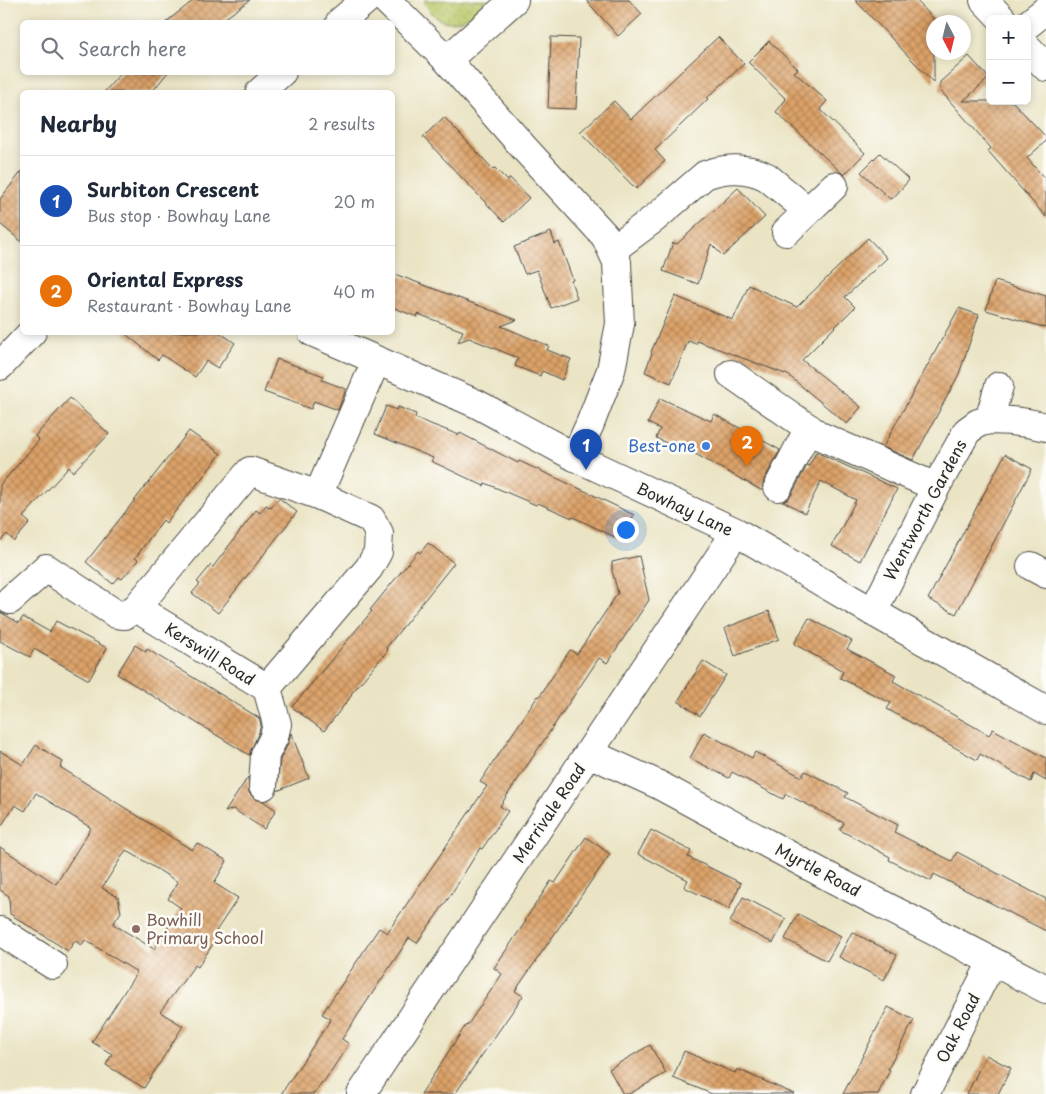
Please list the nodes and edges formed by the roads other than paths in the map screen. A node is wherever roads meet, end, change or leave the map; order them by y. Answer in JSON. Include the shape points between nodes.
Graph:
{"nodes":[{"id":1,"x":366,"y":0,"type":"edge"},
{"id":2,"x":386,"y":0,"type":"edge"},
{"id":3,"x":514,"y":0,"type":"edge"},
{"id":4,"x":984,"y":0,"type":"edge"},
{"id":5,"x":1046,"y":10,"type":"edge"},
{"id":6,"x":998,"y":15,"type":"edge"},
{"id":7,"x":342,"y":20,"type":"edge"},
{"id":8,"x":1031,"y":21,"type":"edge"},
{"id":9,"x":1031,"y":51,"type":"edge"},
{"id":10,"x":448,"y":60,"type":"junction"},
{"id":11,"x":1046,"y":68,"type":"edge"},
{"id":12,"x":279,"y":75,"type":"edge"},
{"id":13,"x":262,"y":90,"type":"edge"},
{"id":14,"x":834,"y":186,"type":"dead end"},
{"id":15,"x":808,"y":211,"type":"junction"},
{"id":16,"x":786,"y":232,"type":"dead end"},
{"id":17,"x":612,"y":250,"type":"junction"},
{"id":18,"x":29,"y":335,"type":"edge"},
{"id":19,"x":319,"y":335,"type":"edge"},
{"id":20,"x":376,"y":361,"type":"junction"},
{"id":21,"x":0,"y":366,"type":"edge"},
{"id":22,"x":731,"y":374,"type":"dead end"},
{"id":23,"x":998,"y":386,"type":"dead end"},
{"id":24,"x":989,"y":420,"type":"junction"},
{"id":25,"x":808,"y":428,"type":"junction"},
{"id":26,"x":1046,"y":428,"type":"edge"},
{"id":27,"x":575,"y":457,"type":"junction"},
{"id":28,"x":778,"y":487,"type":"dead end"},
{"id":29,"x":936,"y":487,"type":"junction"},
{"id":30,"x":318,"y":495,"type":"junction"},
{"id":31,"x":736,"y":532,"type":"junction"},
{"id":32,"x":10,"y":600,"type":"dead end"},
{"id":33,"x":136,"y":608,"type":"junction"},
{"id":34,"x":872,"y":612,"type":"junction"},
{"id":35,"x":267,"y":688,"type":"junction"},
{"id":36,"x":1046,"y":710,"type":"edge"},
{"id":37,"x":589,"y":753,"type":"junction"},
{"id":38,"x":263,"y":786,"type":"dead end"},
{"id":39,"x":0,"y":930,"type":"edge"},
{"id":40,"x":992,"y":962,"type":"junction"},
{"id":41,"x":53,"y":965,"type":"dead end"},
{"id":42,"x":1046,"y":990,"type":"edge"},
{"id":43,"x":361,"y":1094,"type":"edge"},
{"id":44,"x":925,"y":1094,"type":"edge"}],
"edges":[{"from":1,"to":7,"type":"street"},
{"from":2,"to":10,"type":"street"},
{"from":3,"to":10,"type":"street"},
{"from":4,"to":6,"type":"street"},
{"from":5,"to":8,"type":"street"},
{"from":9,"to":11,"type":"street"},
{"from":10,"to":17,"type":"street","via":[[605,236]]},
{"from":12,"to":13,"type":"street"},
{"from":14,"to":15,"type":"street"},
{"from":15,"to":16,"type":"street"},
{"from":15,"to":17,"type":"street","via":[[760,173],[738,169],[711,172]]},
{"from":17,"to":27,"type":"street","via":[[617,262],[620,324],[611,370]]},
{"from":18,"to":21,"type":"street"},
{"from":19,"to":20,"type":"street","name":"Bowhay Lane"},
{"from":20,"to":27,"type":"street","name":"Bowhay Lane","via":[[477,404]]},
{"from":20,"to":30,"type":"street"},
{"from":22,"to":25,"type":"street"},
{"from":23,"to":24,"type":"street"},
{"from":24,"to":26,"type":"street","name":"Wentworth Gardens","via":[[1029,422]]},
{"from":24,"to":29,"type":"street","name":"Wentworth Gardens","via":[[967,431]]},
{"from":25,"to":28,"type":"street"},
{"from":25,"to":29,"type":"street"},
{"from":27,"to":31,"type":"street","name":"Bowhay Lane"},
{"from":29,"to":34,"type":"street","name":"Wentworth Gardens"},
{"from":30,"to":33,"type":"street","name":"Kerswill Road","via":[[250,471]]},
{"from":30,"to":35,"type":"street","name":"Kerswill Road","via":[[371,519],[379,533],[378,552],[369,568]]},
{"from":31,"to":34,"type":"street","name":"Bowhay Lane"},
{"from":31,"to":37,"type":"street","name":"Merrivale Road"},
{"from":32,"to":33,"type":"street","via":[[46,568],[116,614],[125,615]]},
{"from":33,"to":35,"type":"street","name":"Kerswill Road"},
{"from":34,"to":36,"type":"street","name":"Bowhay Lane"},
{"from":35,"to":38,"type":"street","via":[[278,724],[265,755]]},
{"from":37,"to":40,"type":"street","name":"Myrtle Road","via":[[656,784]]},
{"from":37,"to":43,"type":"street","name":"Merrivale Road"},
{"from":39,"to":41,"type":"street"},
{"from":40,"to":42,"type":"street","name":"Myrtle Road"},
{"from":40,"to":44,"type":"street","name":"Oak Road"}]}
